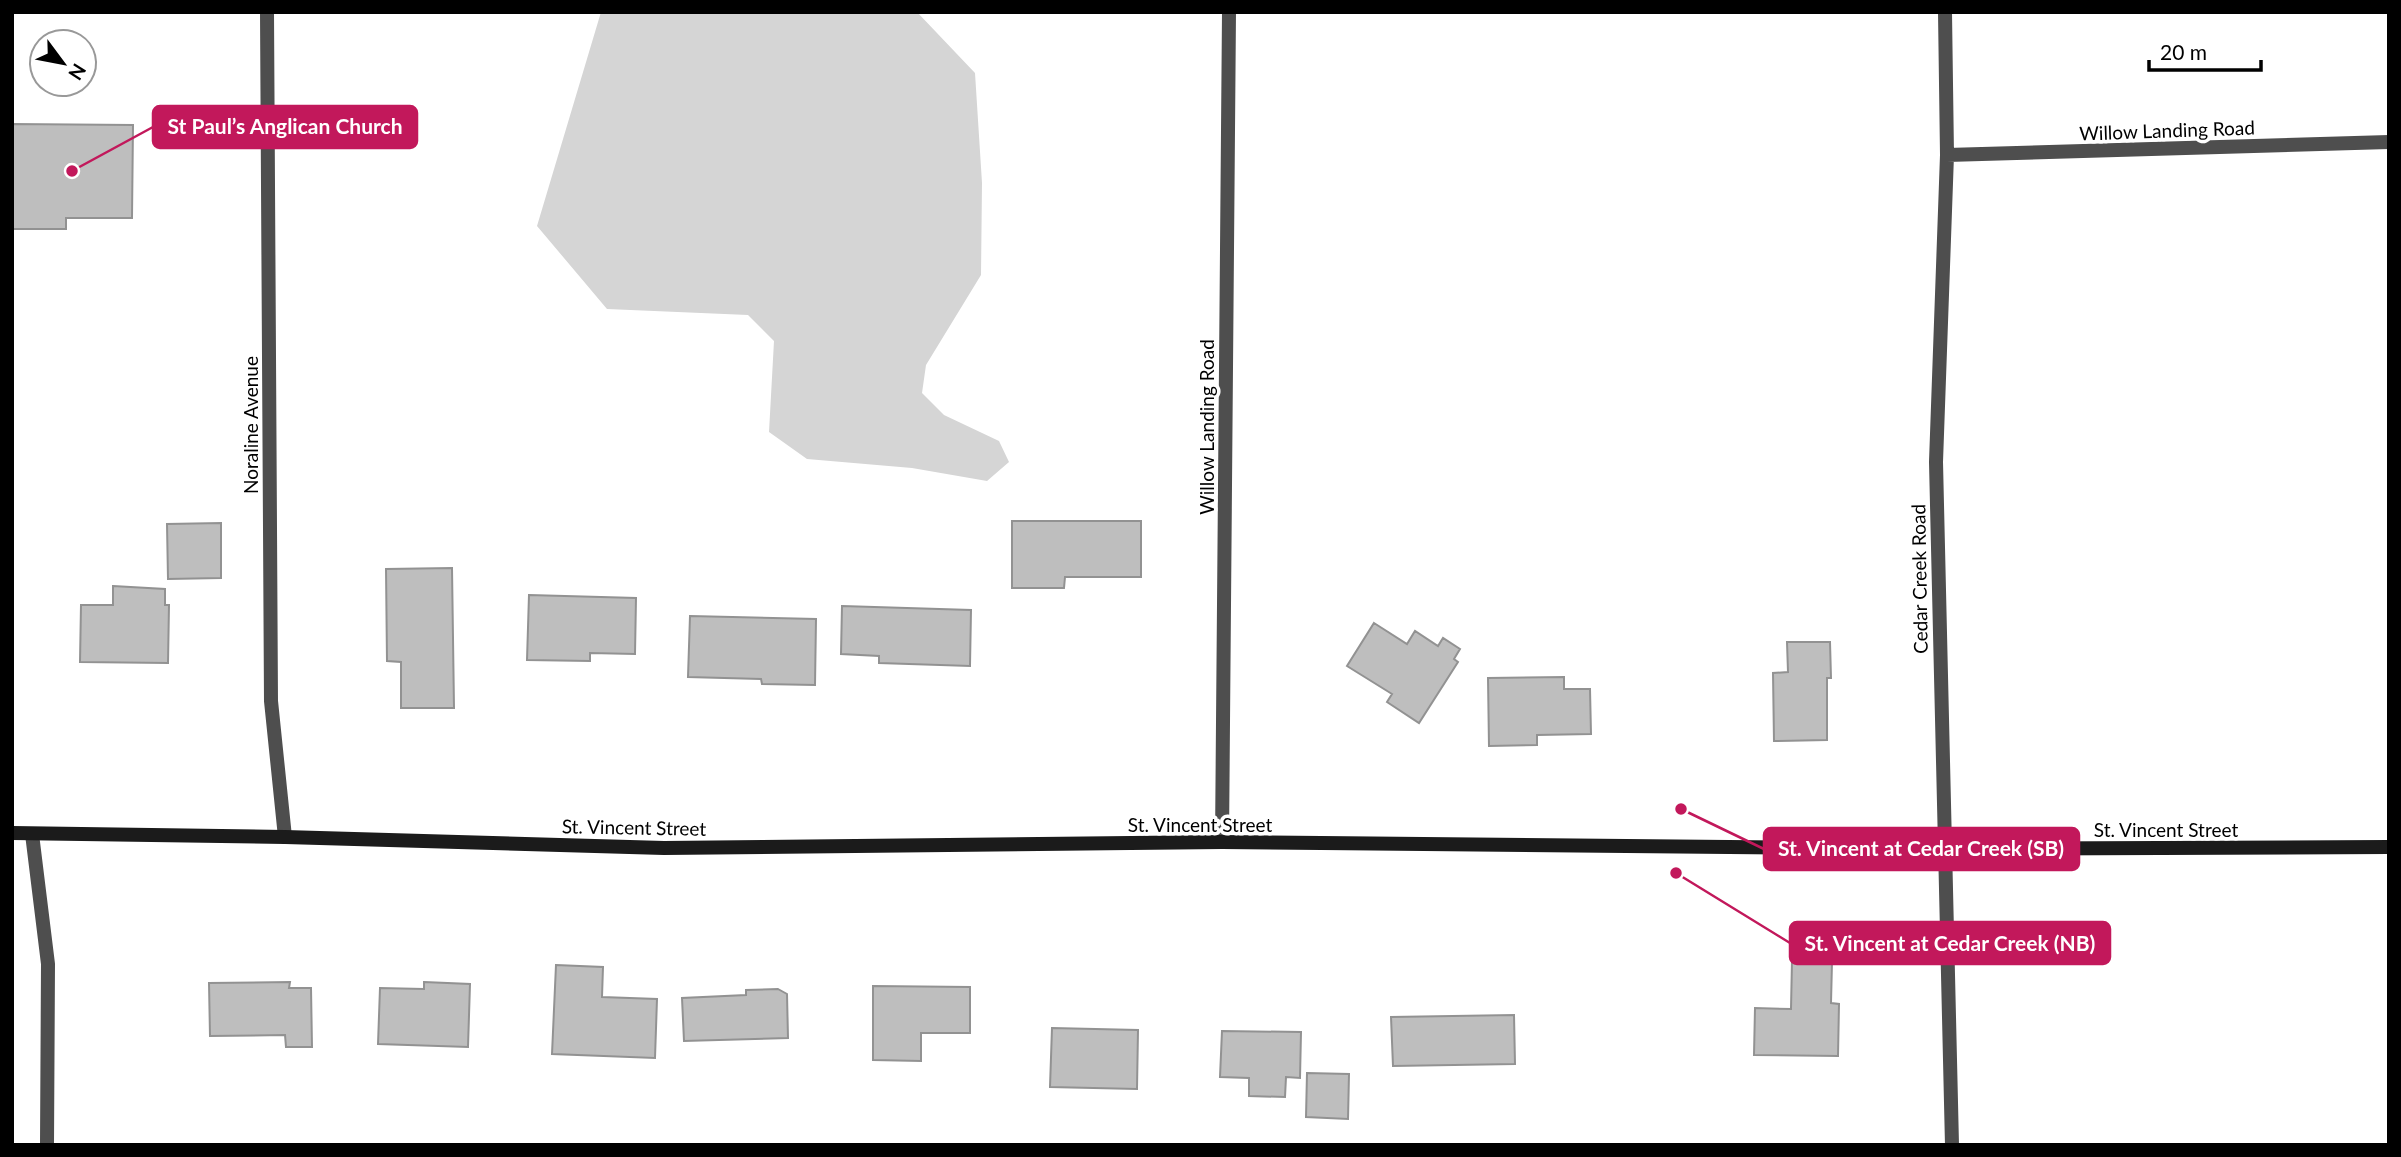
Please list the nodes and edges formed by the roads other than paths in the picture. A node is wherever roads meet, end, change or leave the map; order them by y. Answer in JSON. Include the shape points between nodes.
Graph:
{"nodes":[{"id":1,"x":267,"y":12,"type":"edge"},
{"id":2,"x":1229,"y":12,"type":"edge"},
{"id":3,"x":1945,"y":12,"type":"edge"},
{"id":4,"x":2389,"y":142,"type":"edge"},
{"id":5,"x":1947,"y":155,"type":"junction"},
{"id":6,"x":12,"y":833,"type":"edge"},
{"id":7,"x":32,"y":834,"type":"junction"},
{"id":8,"x":285,"y":836,"type":"junction"},
{"id":9,"x":1222,"y":842,"type":"junction"},
{"id":10,"x":2389,"y":847,"type":"edge"},
{"id":11,"x":1945,"y":849,"type":"junction"},
{"id":12,"x":47,"y":1145,"type":"edge"},
{"id":13,"x":1952,"y":1145,"type":"edge"}],
"edges":[{"from":1,"to":8,"type":"street","name":"Noraline Avenue","via":[[271,701]]},
{"from":2,"to":9,"type":"street","name":"Willow Landing Road"},
{"from":3,"to":5,"type":"street","name":"Cedar Creek Road"},
{"from":4,"to":5,"type":"street","name":"Willow Landing Road"},
{"from":5,"to":11,"type":"street","name":"Cedar Creek Road","via":[[1936,462]]},
{"from":6,"to":7,"type":"street","name":"St. Vincent Street"},
{"from":7,"to":8,"type":"street","name":"St. Vincent Street"},
{"from":7,"to":12,"type":"street","via":[[48,964]]},
{"from":8,"to":9,"type":"street","name":"St. Vincent Street","via":[[664,848]]},
{"from":9,"to":11,"type":"street","name":"St. Vincent Street"},
{"from":10,"to":11,"type":"street","name":"St. Vincent Street"},
{"from":11,"to":13,"type":"street","name":"Cedar Creek Road"}]}
